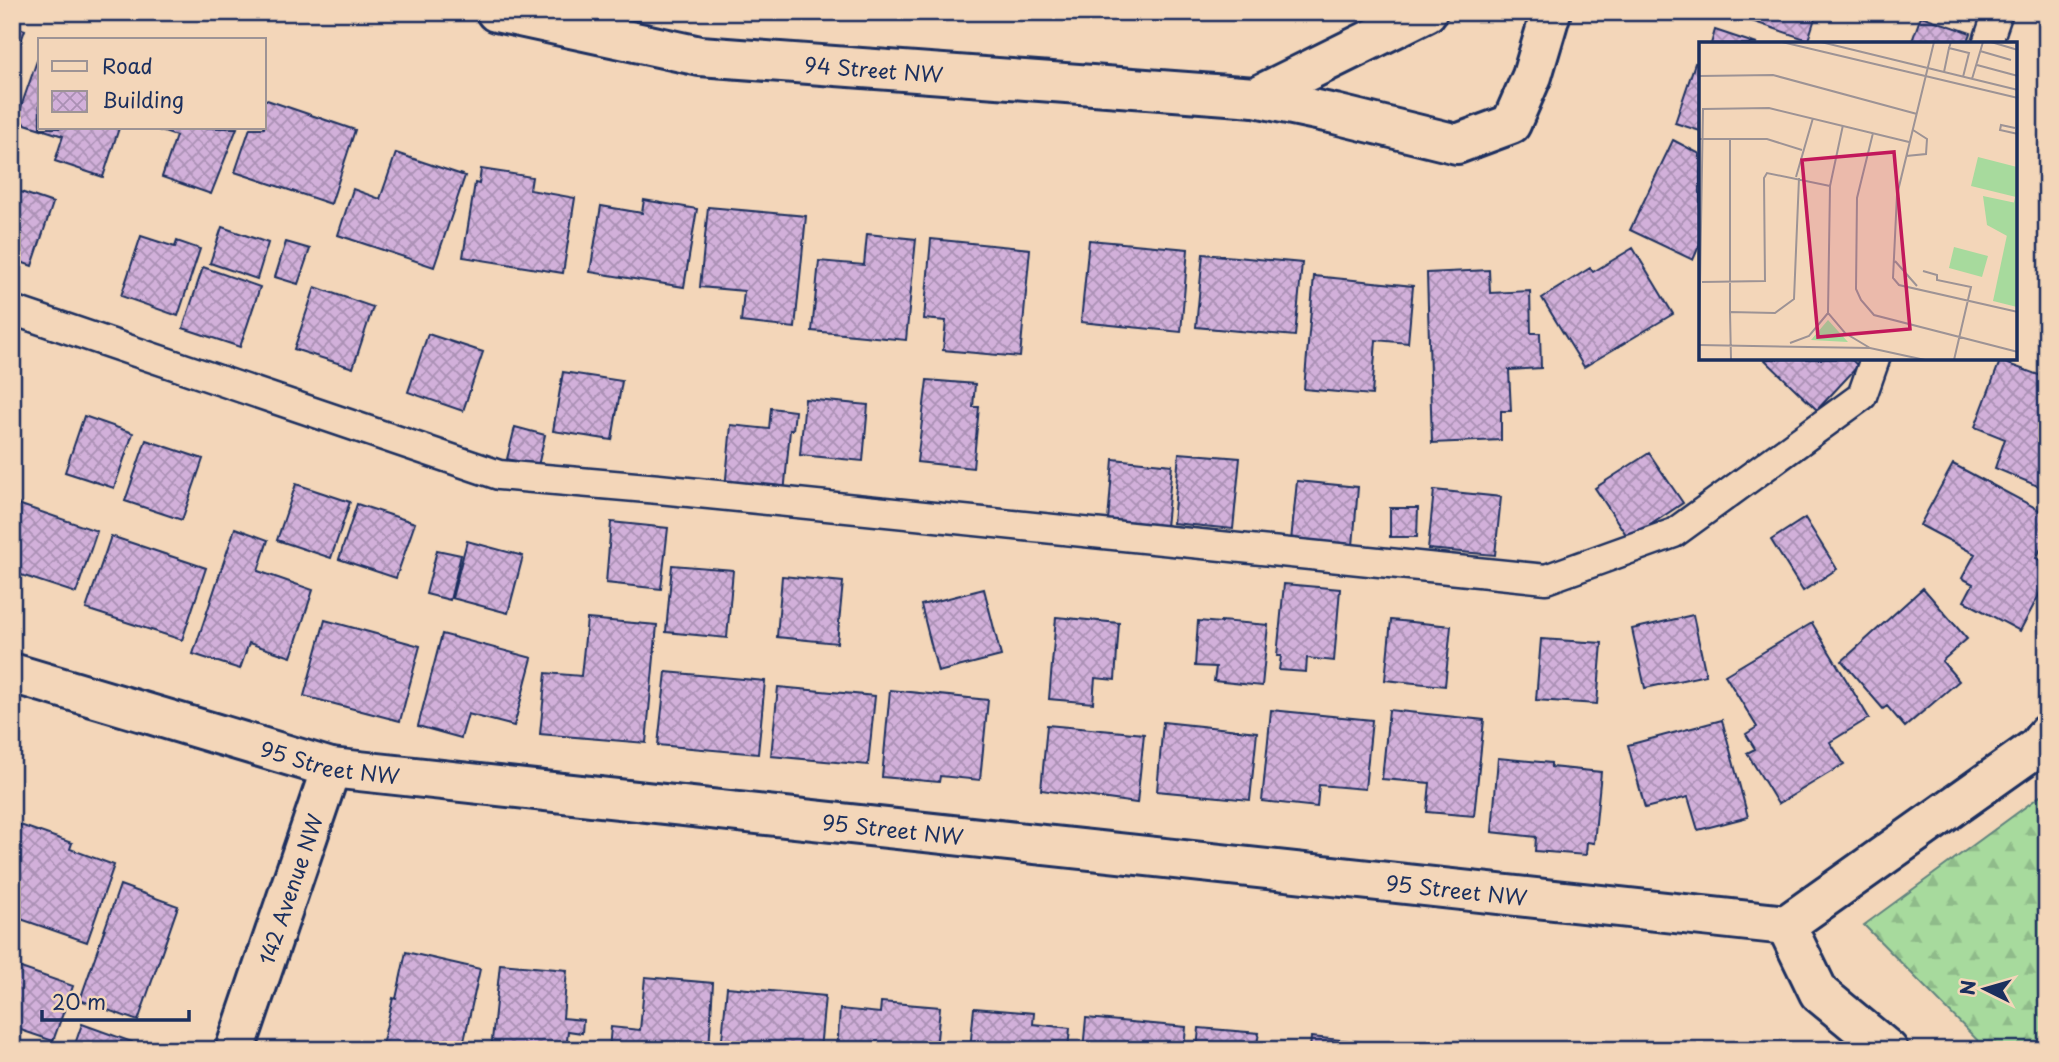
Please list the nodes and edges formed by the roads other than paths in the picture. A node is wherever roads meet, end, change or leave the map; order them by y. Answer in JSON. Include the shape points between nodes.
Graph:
{"nodes":[{"id":1,"x":496,"y":12,"type":"edge"},
{"id":2,"x":1427,"y":12,"type":"edge"},
{"id":3,"x":1551,"y":12,"type":"edge"},
{"id":4,"x":1998,"y":12,"type":"edge"},
{"id":5,"x":1988,"y":42,"type":"edge"},
{"id":6,"x":1255,"y":97,"type":"junction"},
{"id":7,"x":12,"y":310,"type":"edge"},
{"id":8,"x":1875,"y":360,"type":"edge"},
{"id":9,"x":12,"y":673,"type":"edge"},
{"id":10,"x":2047,"y":734,"type":"edge"},
{"id":11,"x":331,"y":768,"type":"junction"},
{"id":12,"x":1786,"y":925,"type":"junction"},
{"id":13,"x":235,"y":1050,"type":"edge"},
{"id":14,"x":1888,"y":1050,"type":"edge"}],
"edges":[{"from":1,"to":6,"type":"street","name":"94 Street NW","via":[[700,56]]},
{"from":2,"to":6,"type":"street"},
{"from":3,"to":6,"type":"street","name":"94 Street NW","via":[[1532,76],[1511,124],[1457,144]]},
{"from":4,"to":5,"type":"lane"},
{"from":7,"to":8,"type":"lane","via":[[499,475],[1546,579],[1674,533],[1862,396]]},
{"from":9,"to":11,"type":"street","name":"95 Street NW"},
{"from":10,"to":12,"type":"street","via":[[2037,747]]},
{"from":11,"to":12,"type":"street","name":"95 Street NW"},
{"from":11,"to":13,"type":"street","name":"142 Avenue NW"},
{"from":12,"to":14,"type":"street","via":[[1819,993]]}]}
